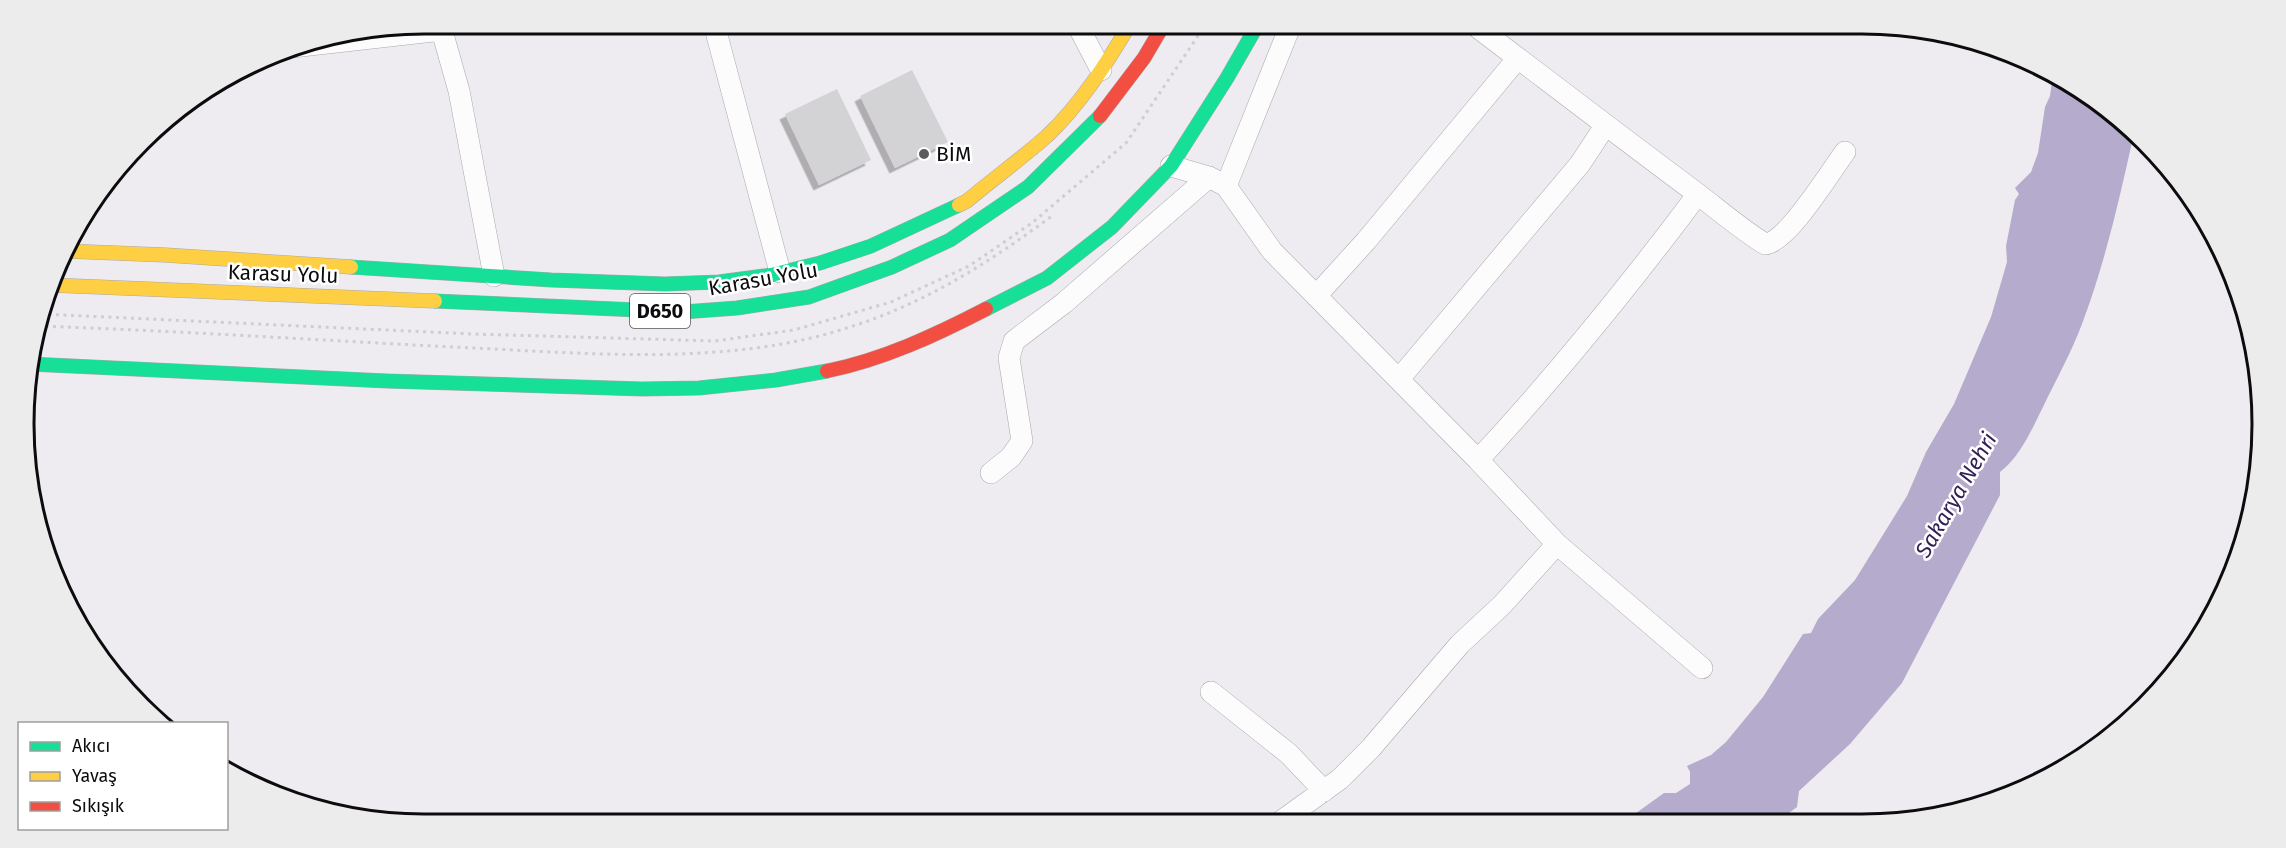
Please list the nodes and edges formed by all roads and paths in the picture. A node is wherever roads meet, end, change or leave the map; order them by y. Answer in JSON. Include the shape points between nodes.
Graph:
{"nodes":[{"id":1,"x":443,"y":34,"type":"edge"},
{"id":2,"x":717,"y":34,"type":"edge"},
{"id":3,"x":1082,"y":34,"type":"edge"},
{"id":4,"x":1124,"y":34,"type":"edge"},
{"id":5,"x":1158,"y":34,"type":"edge"},
{"id":6,"x":1252,"y":34,"type":"edge"},
{"id":7,"x":1286,"y":34,"type":"edge"},
{"id":8,"x":1486,"y":34,"type":"edge"},
{"id":9,"x":1518,"y":58,"type":"junction"},
{"id":10,"x":1101,"y":70,"type":"junction"},
{"id":11,"x":1605,"y":126,"type":"junction"},
{"id":12,"x":1845,"y":152,"type":"dead end"},
{"id":13,"x":1171,"y":166,"type":"junction"},
{"id":14,"x":1217,"y":182,"type":"junction"},
{"id":15,"x":1698,"y":194,"type":"junction"},
{"id":16,"x":75,"y":252,"type":"edge"},
{"id":17,"x":780,"y":273,"type":"junction"},
{"id":18,"x":494,"y":276,"type":"junction"},
{"id":19,"x":60,"y":285,"type":"edge"},
{"id":20,"x":1316,"y":296,"type":"junction"},
{"id":21,"x":39,"y":364,"type":"edge"},
{"id":22,"x":1399,"y":379,"type":"junction"},
{"id":23,"x":1478,"y":460,"type":"junction"},
{"id":24,"x":991,"y":473,"type":"dead end"},
{"id":25,"x":1557,"y":544,"type":"junction"},
{"id":26,"x":1702,"y":668,"type":"dead end"},
{"id":27,"x":1211,"y":692,"type":"dead end"},
{"id":28,"x":1324,"y":790,"type":"junction"},
{"id":29,"x":1291,"y":814,"type":"edge"}],
"edges":[{"from":1,"to":18,"type":"street","via":[[459,91]]},
{"from":2,"to":17,"type":"street"},
{"from":3,"to":10,"type":"street"},
{"from":4,"to":10,"type":"main road","name":"Karasu Yolu","number":"D650"},
{"from":5,"to":19,"type":"main road","name":"Karasu Yolu","number":"D650","via":[[1101,115],[1028,187],[950,240],[892,267],[809,297],[683,312]]},
{"from":6,"to":13,"type":"main road"},
{"from":7,"to":14,"type":"street"},
{"from":8,"to":9,"type":"street"},
{"from":9,"to":11,"type":"street"},
{"from":9,"to":20,"type":"street"},
{"from":10,"to":17,"type":"main road","name":"Karasu Yolu","number":"D650","via":[[1048,135],[967,201],[871,246]]},
{"from":11,"to":15,"type":"street"},
{"from":11,"to":22,"type":"street","via":[[1580,164]]},
{"from":12,"to":15,"type":"street","via":[[1793,224],[1768,244],[1735,225]]},
{"from":13,"to":14,"type":"street"},
{"from":13,"to":21,"type":"main road","via":[[1112,227],[1047,278],[899,349],[835,369],[776,380],[642,389]]},
{"from":14,"to":20,"type":"street","via":[[1272,251]]},
{"from":14,"to":24,"type":"street","via":[[1014,341],[1009,358],[1022,441],[1011,457]]},
{"from":15,"to":23,"type":"street","via":[[1530,403]]},
{"from":16,"to":18,"type":"main road","name":"Karasu Yolu","number":"D650"},
{"from":17,"to":18,"type":"main road","name":"Karasu Yolu","number":"D650","via":[[718,282],[665,284]]},
{"from":20,"to":22,"type":"street"},
{"from":22,"to":23,"type":"street"},
{"from":23,"to":25,"type":"street"},
{"from":25,"to":26,"type":"street"},
{"from":25,"to":28,"type":"street","via":[[1460,644],[1371,748]]},
{"from":27,"to":28,"type":"street","via":[[1289,754]]},
{"from":28,"to":29,"type":"street"}]}
